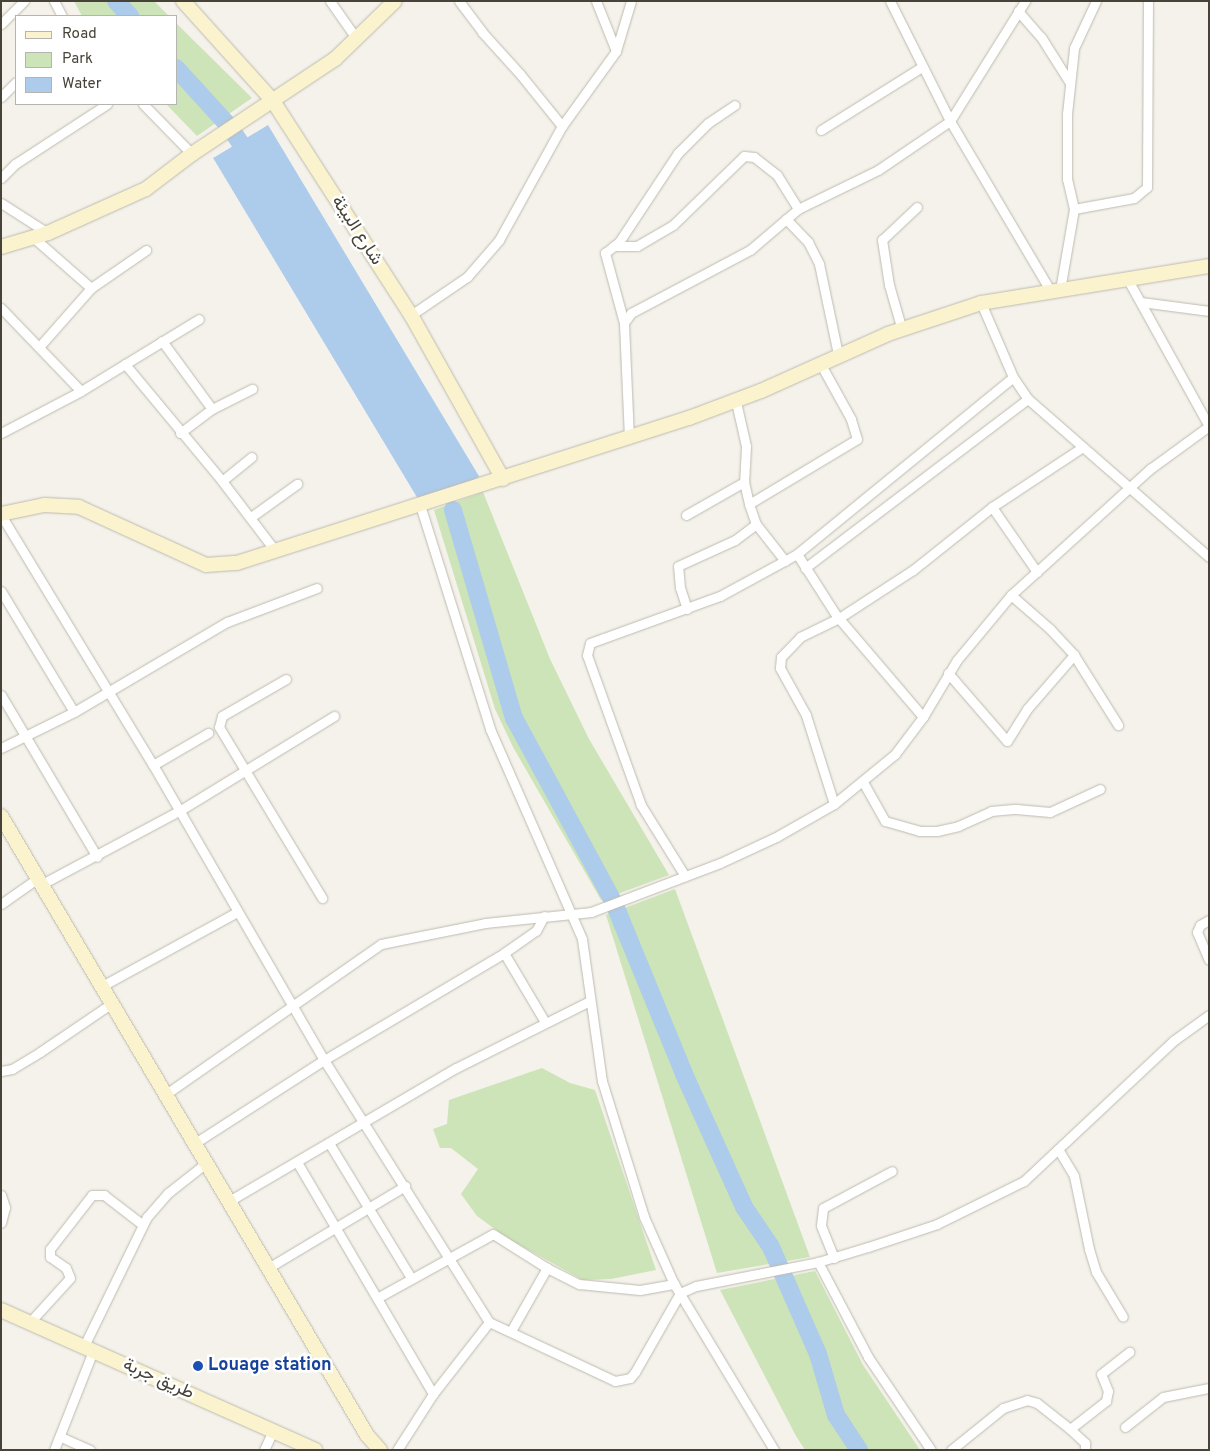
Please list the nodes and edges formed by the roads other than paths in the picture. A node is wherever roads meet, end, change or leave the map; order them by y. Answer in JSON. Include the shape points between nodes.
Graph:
{"nodes":[{"id":1,"x":24,"y":1,"type":"edge"},
{"id":2,"x":54,"y":1,"type":"edge"},
{"id":3,"x":183,"y":1,"type":"edge"},
{"id":4,"x":330,"y":1,"type":"edge"},
{"id":5,"x":395,"y":1,"type":"edge"},
{"id":6,"x":460,"y":1,"type":"edge"},
{"id":7,"x":596,"y":1,"type":"edge"},
{"id":8,"x":631,"y":1,"type":"edge"},
{"id":9,"x":890,"y":1,"type":"edge"},
{"id":10,"x":1025,"y":1,"type":"edge"},
{"id":11,"x":1096,"y":1,"type":"edge"},
{"id":12,"x":1148,"y":1,"type":"edge"},
{"id":13,"x":1018,"y":11,"type":"junction"},
{"id":14,"x":61,"y":15,"type":"edge"},
{"id":15,"x":1,"y":24,"type":"edge"},
{"id":16,"x":356,"y":38,"type":"junction"},
{"id":17,"x":616,"y":51,"type":"junction"},
{"id":18,"x":922,"y":67,"type":"junction"},
{"id":19,"x":15,"y":83,"type":"edge"},
{"id":20,"x":1070,"y":83,"type":"junction"},
{"id":21,"x":1,"y":97,"type":"edge"},
{"id":22,"x":273,"y":101,"type":"junction"},
{"id":23,"x":105,"y":105,"type":"edge"},
{"id":24,"x":144,"y":105,"type":"edge"},
{"id":25,"x":735,"y":105,"type":"dead end"},
{"id":26,"x":950,"y":121,"type":"junction"},
{"id":27,"x":562,"y":126,"type":"junction"},
{"id":28,"x":820,"y":130,"type":"dead end"},
{"id":29,"x":192,"y":154,"type":"junction"},
{"id":30,"x":1,"y":178,"type":"edge"},
{"id":31,"x":1,"y":203,"type":"edge"},
{"id":32,"x":916,"y":207,"type":"dead end"},
{"id":33,"x":798,"y":209,"type":"junction"},
{"id":34,"x":1074,"y":209,"type":"junction"},
{"id":35,"x":786,"y":218,"type":"junction"},
{"id":36,"x":48,"y":233,"type":"junction"},
{"id":37,"x":34,"y":238,"type":"junction"},
{"id":38,"x":614,"y":246,"type":"junction"},
{"id":39,"x":1,"y":248,"type":"edge"},
{"id":40,"x":146,"y":250,"type":"dead end"},
{"id":41,"x":1209,"y":266,"type":"edge"},
{"id":42,"x":1128,"y":280,"type":"junction"},
{"id":43,"x":91,"y":288,"type":"junction"},
{"id":44,"x":1055,"y":291,"type":"junction"},
{"id":45,"x":1141,"y":302,"type":"junction"},
{"id":46,"x":981,"y":303,"type":"junction"},
{"id":47,"x":1,"y":308,"type":"edge"},
{"id":48,"x":1209,"y":312,"type":"edge"},
{"id":49,"x":411,"y":316,"type":"junction"},
{"id":50,"x":199,"y":319,"type":"dead end"},
{"id":51,"x":624,"y":323,"type":"junction"},
{"id":52,"x":902,"y":330,"type":"junction"},
{"id":53,"x":162,"y":342,"type":"junction"},
{"id":54,"x":38,"y":347,"type":"junction"},
{"id":55,"x":838,"y":354,"type":"junction"},
{"id":56,"x":820,"y":363,"type":"junction"},
{"id":57,"x":124,"y":364,"type":"junction"},
{"id":58,"x":1013,"y":377,"type":"junction"},
{"id":59,"x":252,"y":389,"type":"dead end"},
{"id":60,"x":81,"y":391,"type":"junction"},
{"id":61,"x":1028,"y":399,"type":"junction"},
{"id":62,"x":736,"y":402,"type":"junction"},
{"id":63,"x":212,"y":409,"type":"junction"},
{"id":64,"x":1209,"y":426,"type":"edge"},
{"id":65,"x":1,"y":433,"type":"edge"},
{"id":66,"x":180,"y":433,"type":"junction"},
{"id":67,"x":629,"y":438,"type":"junction"},
{"id":68,"x":1081,"y":448,"type":"junction"},
{"id":69,"x":252,"y":457,"type":"dead end"},
{"id":70,"x":503,"y":479,"type":"junction"},
{"id":71,"x":222,"y":481,"type":"junction"},
{"id":72,"x":744,"y":482,"type":"junction"},
{"id":73,"x":297,"y":484,"type":"dead end"},
{"id":74,"x":1128,"y":490,"type":"junction"},
{"id":75,"x":749,"y":504,"type":"junction"},
{"id":76,"x":420,"y":505,"type":"junction"},
{"id":77,"x":992,"y":508,"type":"junction"},
{"id":78,"x":1,"y":514,"type":"edge"},
{"id":79,"x":686,"y":515,"type":"dead end"},
{"id":80,"x":250,"y":517,"type":"junction"},
{"id":81,"x":756,"y":524,"type":"junction"},
{"id":82,"x":276,"y":552,"type":"junction"},
{"id":83,"x":797,"y":554,"type":"junction"},
{"id":84,"x":1209,"y":557,"type":"edge"},
{"id":85,"x":785,"y":561,"type":"junction"},
{"id":86,"x":805,"y":568,"type":"junction"},
{"id":87,"x":1037,"y":572,"type":"junction"},
{"id":88,"x":317,"y":588,"type":"dead end"},
{"id":89,"x":1,"y":591,"type":"edge"},
{"id":90,"x":1011,"y":594,"type":"junction"},
{"id":91,"x":687,"y":609,"type":"junction"},
{"id":92,"x":839,"y":618,"type":"junction"},
{"id":93,"x":1074,"y":655,"type":"junction"},
{"id":94,"x":948,"y":673,"type":"junction"},
{"id":95,"x":286,"y":679,"type":"dead end"},
{"id":96,"x":109,"y":691,"type":"junction"},
{"id":97,"x":1,"y":695,"type":"edge"},
{"id":98,"x":74,"y":712,"type":"junction"},
{"id":99,"x":334,"y":716,"type":"dead end"},
{"id":100,"x":923,"y":717,"type":"junction"},
{"id":101,"x":1118,"y":725,"type":"dead end"},
{"id":102,"x":24,"y":734,"type":"junction"},
{"id":103,"x":208,"y":734,"type":"dead end"},
{"id":104,"x":1,"y":748,"type":"edge"},
{"id":105,"x":153,"y":765,"type":"junction"},
{"id":106,"x":245,"y":771,"type":"junction"},
{"id":107,"x":863,"y":782,"type":"junction"},
{"id":108,"x":1100,"y":789,"type":"dead end"},
{"id":109,"x":834,"y":804,"type":"junction"},
{"id":110,"x":179,"y":811,"type":"junction"},
{"id":111,"x":1,"y":816,"type":"edge"},
{"id":112,"x":97,"y":857,"type":"junction"},
{"id":113,"x":685,"y":876,"type":"junction"},
{"id":114,"x":40,"y":881,"type":"junction"},
{"id":115,"x":322,"y":898,"type":"dead end"},
{"id":116,"x":1,"y":904,"type":"edge"},
{"id":117,"x":237,"y":912,"type":"junction"},
{"id":118,"x":571,"y":915,"type":"junction"},
{"id":119,"x":544,"y":916,"type":"junction"},
{"id":120,"x":1209,"y":920,"type":"edge"},
{"id":121,"x":504,"y":952,"type":"junction"},
{"id":122,"x":1209,"y":960,"type":"edge"},
{"id":123,"x":102,"y":986,"type":"junction"},
{"id":124,"x":590,"y":1001,"type":"junction"},
{"id":125,"x":112,"y":1003,"type":"junction"},
{"id":126,"x":290,"y":1004,"type":"junction"},
{"id":127,"x":1209,"y":1015,"type":"edge"},
{"id":128,"x":545,"y":1022,"type":"junction"},
{"id":129,"x":324,"y":1060,"type":"junction"},
{"id":130,"x":1,"y":1071,"type":"edge"},
{"id":131,"x":166,"y":1094,"type":"junction"},
{"id":132,"x":364,"y":1122,"type":"junction"},
{"id":133,"x":195,"y":1143,"type":"junction"},
{"id":134,"x":329,"y":1143,"type":"junction"},
{"id":135,"x":1058,"y":1149,"type":"junction"},
{"id":136,"x":297,"y":1162,"type":"junction"},
{"id":137,"x":206,"y":1163,"type":"junction"},
{"id":138,"x":892,"y":1171,"type":"dead end"},
{"id":139,"x":405,"y":1186,"type":"junction"},
{"id":140,"x":1,"y":1195,"type":"edge"},
{"id":141,"x":229,"y":1201,"type":"junction"},
{"id":142,"x":368,"y":1207,"type":"junction"},
{"id":143,"x":1,"y":1223,"type":"edge"},
{"id":144,"x":143,"y":1225,"type":"junction"},
{"id":145,"x":336,"y":1227,"type":"junction"},
{"id":146,"x":448,"y":1258,"type":"junction"},
{"id":147,"x":834,"y":1258,"type":"junction"},
{"id":148,"x":818,"y":1262,"type":"junction"},
{"id":149,"x":268,"y":1268,"type":"junction"},
{"id":150,"x":547,"y":1268,"type":"junction"},
{"id":151,"x":411,"y":1278,"type":"junction"},
{"id":152,"x":674,"y":1284,"type":"junction"},
{"id":153,"x":680,"y":1294,"type":"junction"},
{"id":154,"x":377,"y":1298,"type":"junction"},
{"id":155,"x":1,"y":1310,"type":"edge"},
{"id":156,"x":1122,"y":1318,"type":"dead end"},
{"id":157,"x":30,"y":1322,"type":"junction"},
{"id":158,"x":489,"y":1322,"type":"junction"},
{"id":159,"x":512,"y":1331,"type":"junction"},
{"id":160,"x":89,"y":1349,"type":"junction"},
{"id":161,"x":1129,"y":1352,"type":"dead end"},
{"id":162,"x":1209,"y":1388,"type":"edge"},
{"id":163,"x":433,"y":1394,"type":"junction"},
{"id":164,"x":1125,"y":1428,"type":"dead end"},
{"id":165,"x":1070,"y":1429,"type":"junction"},
{"id":166,"x":273,"y":1431,"type":"junction"},
{"id":167,"x":367,"y":1435,"type":"junction"},
{"id":168,"x":61,"y":1437,"type":"junction"},
{"id":169,"x":54,"y":1450,"type":"edge"},
{"id":170,"x":90,"y":1450,"type":"edge"},
{"id":171,"x":264,"y":1450,"type":"edge"},
{"id":172,"x":316,"y":1450,"type":"edge"},
{"id":173,"x":372,"y":1450,"type":"edge"},
{"id":174,"x":380,"y":1450,"type":"edge"},
{"id":175,"x":397,"y":1450,"type":"edge"},
{"id":176,"x":774,"y":1450,"type":"edge"},
{"id":177,"x":931,"y":1450,"type":"edge"},
{"id":178,"x":951,"y":1450,"type":"edge"},
{"id":179,"x":1085,"y":1450,"type":"edge"}],
"edges":[{"from":1,"to":15,"type":"street"},
{"from":2,"to":14,"type":"street"},
{"from":3,"to":22,"type":"street","name":"شارع البيئة"},
{"from":4,"to":16,"type":"street"},
{"from":5,"to":16,"type":"street"},
{"from":6,"to":27,"type":"street","via":[[486,38]]},
{"from":7,"to":17,"type":"street"},
{"from":8,"to":17,"type":"street"},
{"from":9,"to":18,"type":"street"},
{"from":10,"to":13,"type":"street"},
{"from":11,"to":20,"type":"street","via":[[1074,48]]},
{"from":12,"to":34,"type":"street","via":[[1147,187],[1134,198]]},
{"from":13,"to":20,"type":"street","via":[[1041,37]]},
{"from":13,"to":26,"type":"street"},
{"from":16,"to":22,"type":"street","via":[[335,59]]},
{"from":17,"to":27,"type":"street"},
{"from":18,"to":26,"type":"street"},
{"from":18,"to":28,"type":"street"},
{"from":19,"to":21,"type":"street"},
{"from":20,"to":34,"type":"street","via":[[1067,179]]},
{"from":22,"to":29,"type":"street"},
{"from":22,"to":49,"type":"street","name":"شارع البيئة"},
{"from":23,"to":30,"type":"street","via":[[15,164]]},
{"from":24,"to":29,"type":"street"},
{"from":25,"to":38,"type":"street","via":[[708,123],[678,153]]},
{"from":26,"to":33,"type":"street","via":[[878,170]]},
{"from":26,"to":44,"type":"street"},
{"from":27,"to":49,"type":"street","via":[[498,240],[482,262],[455,287]]},
{"from":29,"to":36,"type":"street","via":[[146,189]]},
{"from":31,"to":36,"type":"street"},
{"from":32,"to":52,"type":"street","via":[[882,240],[889,285]]},
{"from":33,"to":35,"type":"street"},
{"from":33,"to":38,"type":"street","via":[[776,174],[754,157],[744,156],[673,225],[648,242],[630,247]]},
{"from":34,"to":44,"type":"street"},
{"from":35,"to":51,"type":"street","via":[[750,250],[640,306]]},
{"from":35,"to":55,"type":"street","via":[[808,242],[819,264]]},
{"from":36,"to":37,"type":"street"},
{"from":37,"to":39,"type":"street"},
{"from":37,"to":43,"type":"street"},
{"from":38,"to":51,"type":"street","via":[[604,257]]},
{"from":40,"to":43,"type":"street"},
{"from":41,"to":42,"type":"street"},
{"from":42,"to":44,"type":"street"},
{"from":42,"to":45,"type":"street"},
{"from":43,"to":54,"type":"street"},
{"from":44,"to":46,"type":"street"},
{"from":45,"to":48,"type":"street"},
{"from":45,"to":64,"type":"street"},
{"from":46,"to":52,"type":"street"},
{"from":46,"to":58,"type":"street"},
{"from":47,"to":54,"type":"street"},
{"from":49,"to":70,"type":"street","name":"شارع البيئة"},
{"from":50,"to":53,"type":"street"},
{"from":51,"to":67,"type":"street"},
{"from":52,"to":55,"type":"street"},
{"from":53,"to":57,"type":"street"},
{"from":53,"to":63,"type":"street"},
{"from":54,"to":60,"type":"street"},
{"from":55,"to":56,"type":"street"},
{"from":56,"to":62,"type":"street"},
{"from":56,"to":75,"type":"street","via":[[851,419],[857,439]]},
{"from":57,"to":60,"type":"street"},
{"from":57,"to":66,"type":"street"},
{"from":58,"to":61,"type":"street"},
{"from":58,"to":83,"type":"street"},
{"from":59,"to":63,"type":"street"},
{"from":60,"to":65,"type":"street"},
{"from":61,"to":68,"type":"street"},
{"from":61,"to":86,"type":"street"},
{"from":62,"to":67,"type":"street"},
{"from":62,"to":72,"type":"street","via":[[746,446]]},
{"from":63,"to":66,"type":"street"},
{"from":64,"to":74,"type":"street","via":[[1150,469]]},
{"from":66,"to":71,"type":"street"},
{"from":67,"to":70,"type":"street"},
{"from":68,"to":74,"type":"street"},
{"from":68,"to":77,"type":"street"},
{"from":69,"to":71,"type":"street"},
{"from":70,"to":76,"type":"street"},
{"from":71,"to":80,"type":"street"},
{"from":72,"to":75,"type":"street"},
{"from":72,"to":79,"type":"street"},
{"from":73,"to":80,"type":"street"},
{"from":74,"to":84,"type":"street"},
{"from":74,"to":87,"type":"street"},
{"from":75,"to":81,"type":"street"},
{"from":76,"to":82,"type":"street"},
{"from":76,"to":118,"type":"street","via":[[490,729]]},
{"from":77,"to":87,"type":"street"},
{"from":77,"to":92,"type":"street","via":[[913,570]]},
{"from":78,"to":82,"type":"street","via":[[44,505],[79,507],[206,565],[237,563]]},
{"from":78,"to":96,"type":"street"},
{"from":80,"to":82,"type":"street"},
{"from":81,"to":85,"type":"street"},
{"from":81,"to":91,"type":"street","via":[[735,540],[678,566],[680,588]]},
{"from":83,"to":85,"type":"street"},
{"from":83,"to":86,"type":"street"},
{"from":85,"to":91,"type":"street","via":[[733,590]]},
{"from":86,"to":92,"type":"street"},
{"from":87,"to":90,"type":"street"},
{"from":88,"to":96,"type":"street","via":[[227,622]]},
{"from":89,"to":98,"type":"street"},
{"from":90,"to":93,"type":"street"},
{"from":90,"to":94,"type":"street"},
{"from":91,"to":113,"type":"street","via":[[596,641],[586,648],[641,805]]},
{"from":92,"to":100,"type":"street"},
{"from":92,"to":109,"type":"street","via":[[800,637],[781,657],[779,664],[806,715]]},
{"from":93,"to":94,"type":"street","via":[[1027,709],[1007,740]]},
{"from":93,"to":101,"type":"street"},
{"from":94,"to":100,"type":"street"},
{"from":95,"to":106,"type":"street","via":[[220,719],[220,734]]},
{"from":96,"to":98,"type":"street"},
{"from":96,"to":105,"type":"street"},
{"from":97,"to":102,"type":"street"},
{"from":98,"to":102,"type":"street"},
{"from":99,"to":106,"type":"street"},
{"from":100,"to":107,"type":"street","via":[[895,754]]},
{"from":102,"to":104,"type":"street"},
{"from":102,"to":112,"type":"street"},
{"from":103,"to":105,"type":"street"},
{"from":105,"to":110,"type":"street"},
{"from":106,"to":110,"type":"street"},
{"from":106,"to":115,"type":"street"},
{"from":107,"to":108,"type":"street","via":[[885,821],[937,831],[958,826],[991,811],[1016,808],[1050,812]]},
{"from":107,"to":109,"type":"street"},
{"from":109,"to":113,"type":"street","via":[[776,837]]},
{"from":110,"to":112,"type":"street"},
{"from":110,"to":117,"type":"street"},
{"from":111,"to":114,"type":"street"},
{"from":112,"to":114,"type":"street"},
{"from":113,"to":118,"type":"street","via":[[591,912]]},
{"from":114,"to":116,"type":"street"},
{"from":114,"to":123,"type":"street"},
{"from":117,"to":123,"type":"street"},
{"from":117,"to":126,"type":"street"},
{"from":118,"to":119,"type":"street"},
{"from":118,"to":124,"type":"street","via":[[586,955]]},
{"from":119,"to":121,"type":"street","via":[[536,931]]},
{"from":119,"to":126,"type":"street","via":[[485,923],[381,944]]},
{"from":120,"to":122,"type":"street","via":[[1197,930]]},
{"from":121,"to":128,"type":"street"},
{"from":121,"to":129,"type":"street"},
{"from":123,"to":125,"type":"street"},
{"from":124,"to":128,"type":"street"},
{"from":124,"to":152,"type":"street","via":[[610,1114],[644,1217]]},
{"from":125,"to":130,"type":"street","via":[[40,1052],[12,1069]]},
{"from":125,"to":131,"type":"street"},
{"from":126,"to":129,"type":"street"},
{"from":126,"to":131,"type":"street"},
{"from":127,"to":135,"type":"street","via":[[1173,1041]]},
{"from":128,"to":132,"type":"street","via":[[456,1068]]},
{"from":129,"to":132,"type":"street"},
{"from":129,"to":133,"type":"street"},
{"from":131,"to":133,"type":"street"},
{"from":132,"to":134,"type":"street"},
{"from":132,"to":139,"type":"street"},
{"from":133,"to":137,"type":"street"},
{"from":134,"to":136,"type":"street"},
{"from":134,"to":142,"type":"street"},
{"from":135,"to":147,"type":"street","via":[[1024,1181],[991,1199],[937,1224]]},
{"from":135,"to":156,"type":"street","via":[[1076,1183],[1096,1272]]},
{"from":136,"to":141,"type":"street"},
{"from":136,"to":145,"type":"street"},
{"from":137,"to":141,"type":"street"},
{"from":137,"to":144,"type":"street","via":[[168,1193]]},
{"from":138,"to":147,"type":"street","via":[[823,1208],[822,1225]]},
{"from":139,"to":142,"type":"street"},
{"from":139,"to":146,"type":"street"},
{"from":140,"to":143,"type":"street","via":[[5,1206]]},
{"from":141,"to":149,"type":"street"},
{"from":142,"to":145,"type":"street"},
{"from":142,"to":151,"type":"street"},
{"from":144,"to":157,"type":"street","via":[[104,1195],[92,1195],[50,1248],[50,1257],[66,1268],[70,1278]]},
{"from":144,"to":160,"type":"street"},
{"from":145,"to":149,"type":"street"},
{"from":145,"to":154,"type":"street"},
{"from":146,"to":150,"type":"street","via":[[493,1234]]},
{"from":146,"to":151,"type":"street"},
{"from":146,"to":158,"type":"street"},
{"from":147,"to":148,"type":"street"},
{"from":148,"to":153,"type":"street","via":[[696,1286]]},
{"from":148,"to":177,"type":"street","via":[[868,1356]]},
{"from":149,"to":167,"type":"street"},
{"from":150,"to":152,"type":"street","via":[[579,1284],[600,1287],[640,1290]]},
{"from":150,"to":159,"type":"street"},
{"from":151,"to":154,"type":"street"},
{"from":152,"to":153,"type":"street"},
{"from":153,"to":159,"type":"street","via":[[642,1363],[630,1378],[622,1381],[604,1376]]},
{"from":153,"to":176,"type":"street"},
{"from":154,"to":163,"type":"street"},
{"from":155,"to":157,"type":"street","name":"طريق جربة"},
{"from":157,"to":160,"type":"street","name":"طريق جربة"},
{"from":158,"to":159,"type":"street"},
{"from":158,"to":163,"type":"street"},
{"from":160,"to":166,"type":"street","name":"طريق جربة"},
{"from":160,"to":168,"type":"street"},
{"from":161,"to":165,"type":"street","via":[[1101,1374],[1108,1390],[1106,1401]]},
{"from":162,"to":164,"type":"street","via":[[1163,1397]]},
{"from":163,"to":175,"type":"street"},
{"from":165,"to":178,"type":"street","via":[[1036,1403],[1016,1402],[1003,1408]]},
{"from":165,"to":179,"type":"street","via":[[1085,1443]]},
{"from":166,"to":171,"type":"street"},
{"from":166,"to":172,"type":"street","name":"طريق جربة"},
{"from":167,"to":173,"type":"street"},
{"from":167,"to":174,"type":"street"},
{"from":168,"to":169,"type":"street"},
{"from":168,"to":170,"type":"street"}]}
